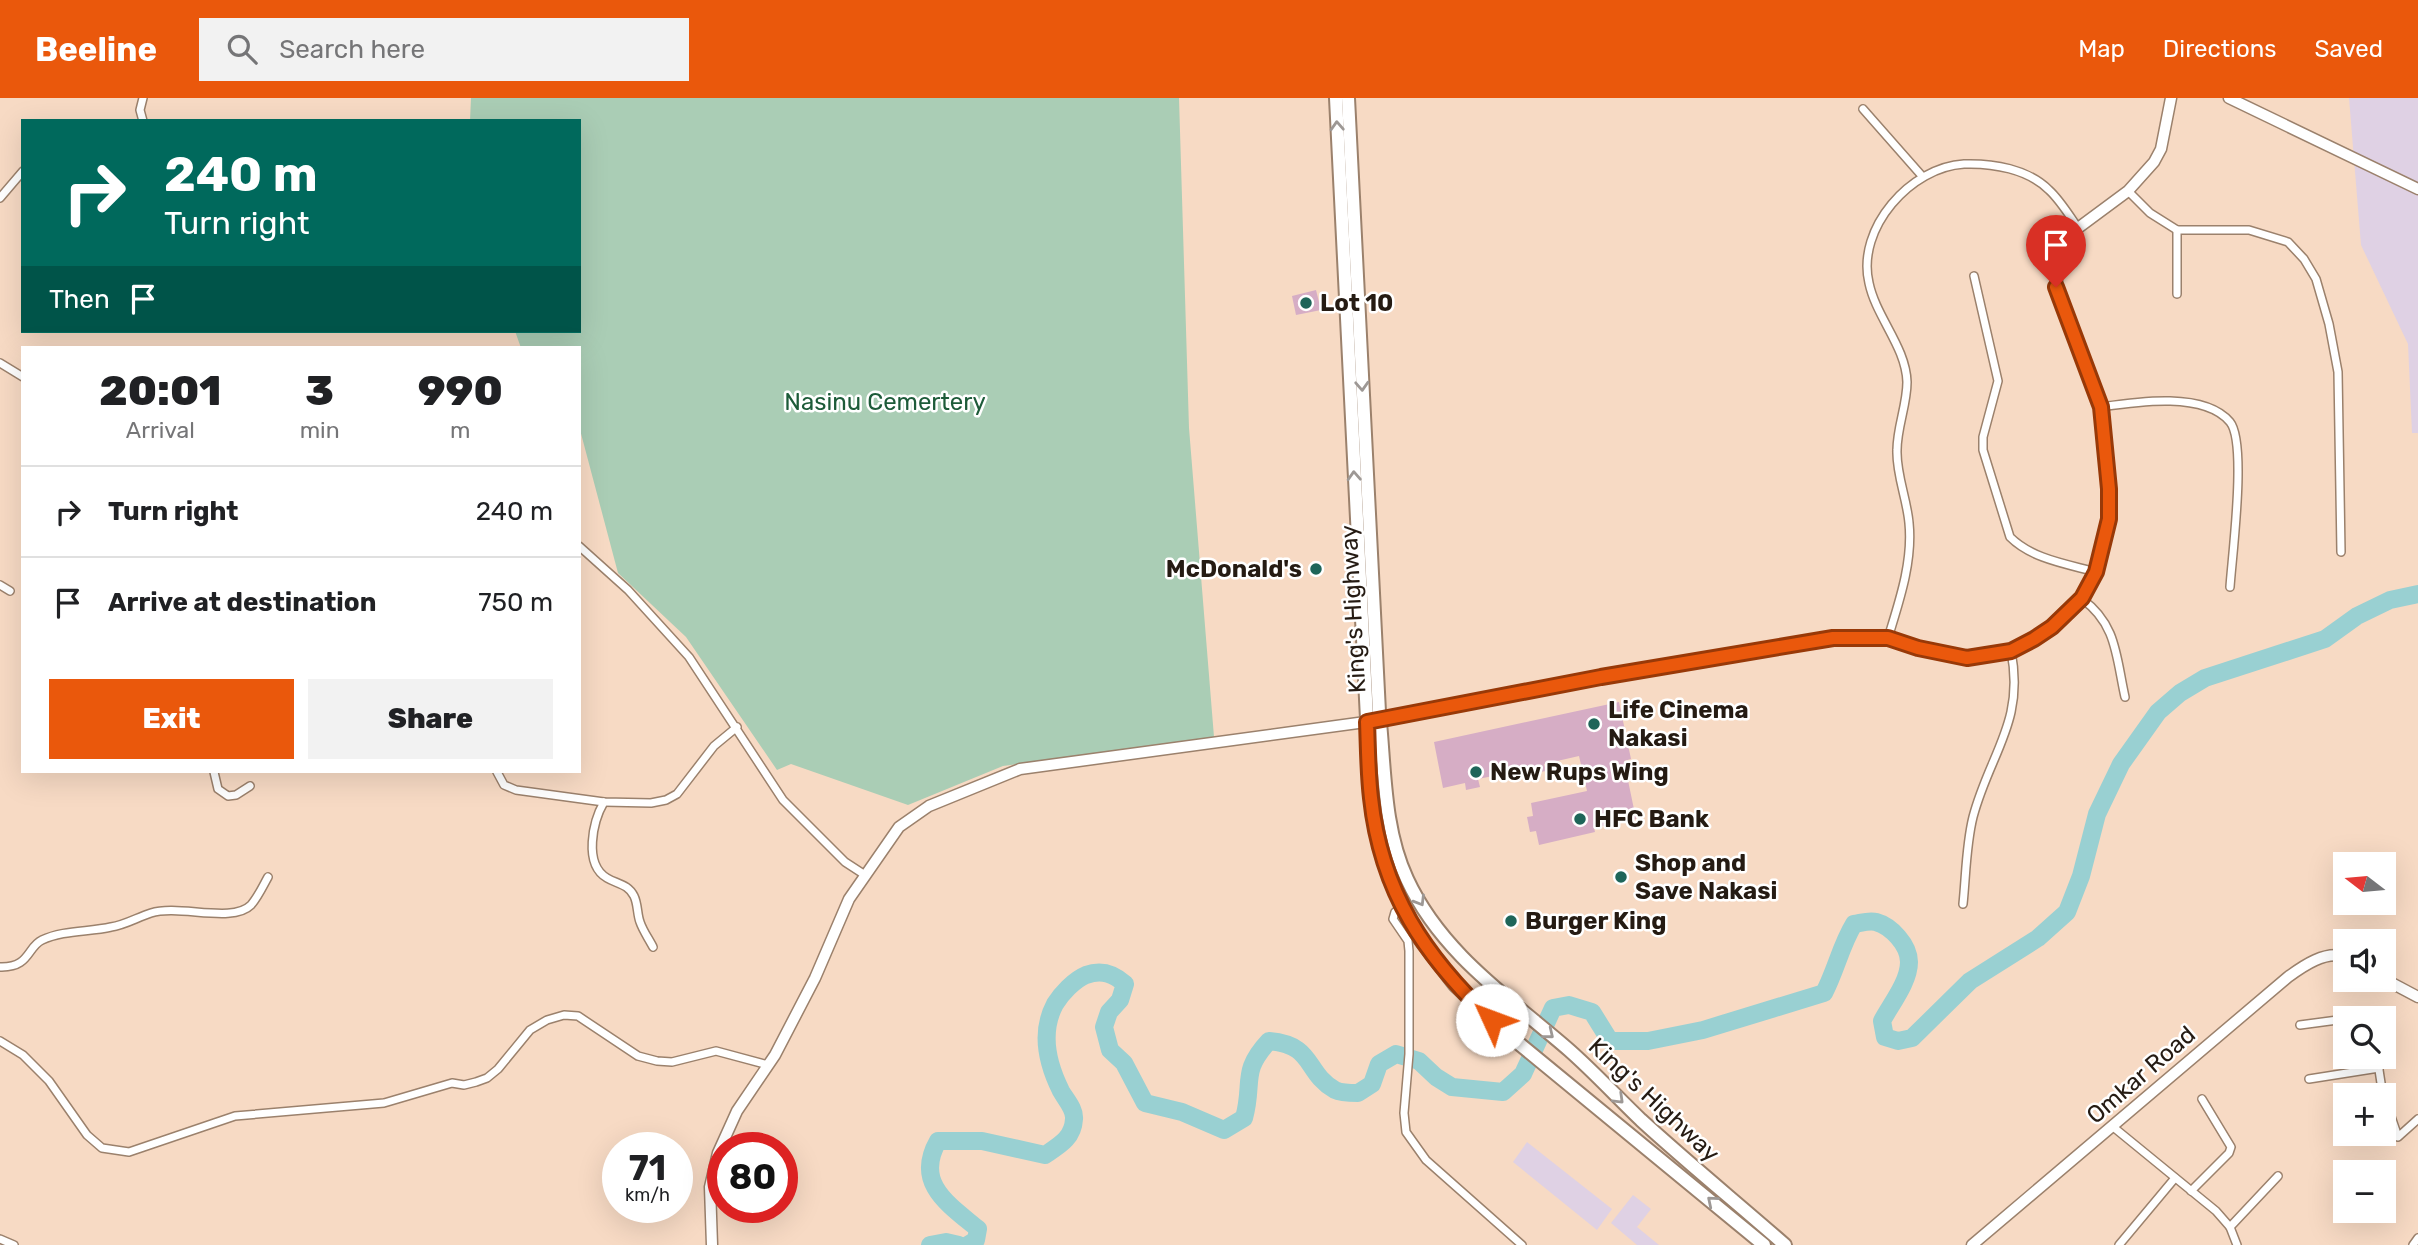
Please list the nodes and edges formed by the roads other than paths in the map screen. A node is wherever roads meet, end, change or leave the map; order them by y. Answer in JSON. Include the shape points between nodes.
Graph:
{"nodes":[{"id":1,"x":143,"y":98,"type":"edge"},
{"id":2,"x":1336,"y":98,"type":"edge"},
{"id":3,"x":1348,"y":98,"type":"edge"},
{"id":4,"x":2171,"y":98,"type":"edge"},
{"id":5,"x":2229,"y":98,"type":"edge"},
{"id":6,"x":1863,"y":109,"type":"dead end"},
{"id":7,"x":142,"y":119,"type":"edge"},
{"id":8,"x":21,"y":173,"type":"edge"},
{"id":9,"x":1922,"y":176,"type":"junction"},
{"id":10,"x":2418,"y":189,"type":"edge"},
{"id":11,"x":2128,"y":191,"type":"junction"},
{"id":12,"x":0,"y":198,"type":"edge"},
{"id":13,"x":2078,"y":228,"type":"junction"},
{"id":14,"x":2176,"y":230,"type":"junction"},
{"id":15,"x":1974,"y":276,"type":"dead end"},
{"id":16,"x":2177,"y":294,"type":"dead end"},
{"id":17,"x":0,"y":363,"type":"edge"},
{"id":18,"x":21,"y":376,"type":"edge"},
{"id":19,"x":2101,"y":407,"type":"junction"},
{"id":20,"x":581,"y":548,"type":"edge"},
{"id":21,"x":2342,"y":552,"type":"dead end"},
{"id":22,"x":2096,"y":572,"type":"junction"},
{"id":23,"x":0,"y":585,"type":"edge"},
{"id":24,"x":2230,"y":587,"type":"dead end"},
{"id":25,"x":10,"y":591,"type":"dead end"},
{"id":26,"x":2082,"y":598,"type":"junction"},
{"id":27,"x":1888,"y":638,"type":"junction"},
{"id":28,"x":2011,"y":651,"type":"junction"},
{"id":29,"x":2125,"y":697,"type":"dead end"},
{"id":30,"x":1373,"y":721,"type":"junction"},
{"id":31,"x":737,"y":727,"type":"junction"},
{"id":32,"x":214,"y":773,"type":"edge"},
{"id":33,"x":498,"y":773,"type":"edge"},
{"id":34,"x":250,"y":786,"type":"dead end"},
{"id":35,"x":604,"y":802,"type":"junction"},
{"id":36,"x":865,"y":875,"type":"junction"},
{"id":37,"x":268,"y":877,"type":"dead end"},
{"id":38,"x":1964,"y":904,"type":"dead end"},
{"id":39,"x":1402,"y":907,"type":"junction"},
{"id":40,"x":653,"y":947,"type":"dead end"},
{"id":41,"x":2333,"y":956,"type":"edge"},
{"id":42,"x":0,"y":967,"type":"edge"},
{"id":43,"x":2396,"y":985,"type":"edge"},
{"id":44,"x":2418,"y":997,"type":"edge"},
{"id":45,"x":2333,"y":1021,"type":"edge"},
{"id":46,"x":2300,"y":1025,"type":"dead end"},
{"id":47,"x":0,"y":1041,"type":"edge"},
{"id":48,"x":768,"y":1065,"type":"junction"},
{"id":49,"x":2373,"y":1069,"type":"edge"},
{"id":50,"x":2309,"y":1079,"type":"dead end"},
{"id":51,"x":2202,"y":1099,"type":"dead end"},
{"id":52,"x":2418,"y":1119,"type":"edge"},
{"id":53,"x":2112,"y":1126,"type":"junction"},
{"id":54,"x":2396,"y":1132,"type":"edge"},
{"id":55,"x":2278,"y":1176,"type":"dead end"},
{"id":56,"x":2175,"y":1178,"type":"junction"},
{"id":57,"x":2191,"y":1191,"type":"junction"},
{"id":58,"x":2230,"y":1227,"type":"junction"},
{"id":59,"x":2418,"y":1238,"type":"edge"},
{"id":60,"x":0,"y":1239,"type":"edge"},
{"id":61,"x":14,"y":1245,"type":"edge"},
{"id":62,"x":712,"y":1245,"type":"edge"},
{"id":63,"x":1522,"y":1245,"type":"edge"},
{"id":64,"x":1764,"y":1245,"type":"edge"},
{"id":65,"x":1785,"y":1245,"type":"edge"},
{"id":66,"x":1972,"y":1245,"type":"edge"},
{"id":67,"x":2119,"y":1245,"type":"edge"},
{"id":68,"x":2236,"y":1245,"type":"edge"},
{"id":69,"x":2413,"y":1245,"type":"edge"}],
"edges":[{"from":1,"to":7,"type":"street"},
{"from":30,"to":2,"type":"highway","name":"King's Highway","one_way":true},
{"from":3,"to":30,"type":"highway","name":"King's Highway","one_way":true},
{"from":4,"to":11,"type":"street","via":[[2161,149]]},
{"from":5,"to":10,"type":"street"},
{"from":6,"to":9,"type":"street"},
{"from":8,"to":12,"type":"street"},
{"from":9,"to":13,"type":"street","via":[[1963,164],[2017,171],[2050,190]]},
{"from":9,"to":27,"type":"street","via":[[1897,196],[1887,211],[1873,240],[1868,272],[1907,382],[1896,453],[1910,527],[1905,578]]},
{"from":11,"to":13,"type":"street"},
{"from":11,"to":14,"type":"street"},
{"from":13,"to":19,"type":"street","via":[[2060,252],[2056,287]]},
{"from":14,"to":16,"type":"street"},
{"from":14,"to":21,"type":"street","via":[[2269,234],[2288,242],[2316,279],[2337,372]]},
{"from":15,"to":22,"type":"street","via":[[1998,381],[1983,450],[2010,537],[2046,558]]},
{"from":17,"to":18,"type":"street"},
{"from":19,"to":22,"type":"street","via":[[2109,519]]},
{"from":19,"to":24,"type":"street","via":[[2183,402],[2212,410],[2229,421],[2235,430],[2238,456]]},
{"from":20,"to":31,"type":"street","via":[[628,590],[689,657]]},
{"from":22,"to":26,"type":"street"},
{"from":23,"to":25,"type":"street"},
{"from":26,"to":28,"type":"street","via":[[2052,627]]},
{"from":26,"to":29,"type":"street","via":[[2111,631]]},
{"from":27,"to":28,"type":"street","via":[[1967,658]]},
{"from":27,"to":30,"type":"street","via":[[1833,638]]},
{"from":28,"to":38,"type":"street","via":[[2015,701],[1972,819]]},
{"from":30,"to":36,"type":"street","via":[[1020,769],[929,806],[899,827]]},
{"from":30,"to":39,"type":"highway","name":"King's Highway","via":[[1371,799]]},
{"from":30,"to":65,"type":"highway","name":"King's Highway","one_way":true,"via":[[1393,840],[1406,879],[1434,925],[1474,971]]},
{"from":31,"to":35,"type":"street","via":[[715,746],[677,794],[651,803]]},
{"from":31,"to":36,"type":"street","via":[[783,800],[845,862]]},
{"from":32,"to":34,"type":"street","via":[[224,795],[232,797]]},
{"from":33,"to":35,"type":"street","via":[[504,785],[516,790]]},
{"from":35,"to":40,"type":"street","via":[[592,841],[597,869],[633,894],[639,920]]},
{"from":36,"to":48,"type":"street"},
{"from":37,"to":42,"type":"street","via":[[252,904],[240,911],[153,912],[114,927],[39,941],[22,962]]},
{"from":39,"to":63,"type":"street","via":[[1393,919],[1408,941],[1406,1132],[1426,1160]]},
{"from":64,"to":39,"type":"highway","name":"King's Highway","one_way":true,"via":[[1511,1037],[1455,985],[1416,934]]},
{"from":41,"to":53,"type":"street","name":"Omkar Road","via":[[2296,971]]},
{"from":43,"to":44,"type":"street"},
{"from":45,"to":46,"type":"street"},
{"from":47,"to":48,"type":"street","via":[[23,1055],[49,1081],[87,1135],[102,1148],[129,1152],[235,1116],[384,1103],[452,1083],[476,1082],[498,1069],[530,1030],[564,1016],[578,1016],[638,1056],[656,1061],[672,1062],[716,1051]]},
{"from":48,"to":62,"type":"street","via":[[737,1111],[718,1153],[710,1187]]},
{"from":49,"to":50,"type":"street"},
{"from":51,"to":57,"type":"street","via":[[2231,1147]]},
{"from":52,"to":54,"type":"street","via":[[2398,1137]]},
{"from":53,"to":56,"type":"street"},
{"from":53,"to":66,"type":"street","name":"Omkar Road"},
{"from":55,"to":58,"type":"street"},
{"from":56,"to":57,"type":"street"},
{"from":56,"to":67,"type":"street"},
{"from":57,"to":58,"type":"street"},
{"from":58,"to":68,"type":"street"},
{"from":59,"to":69,"type":"street"},
{"from":60,"to":61,"type":"street"}]}
